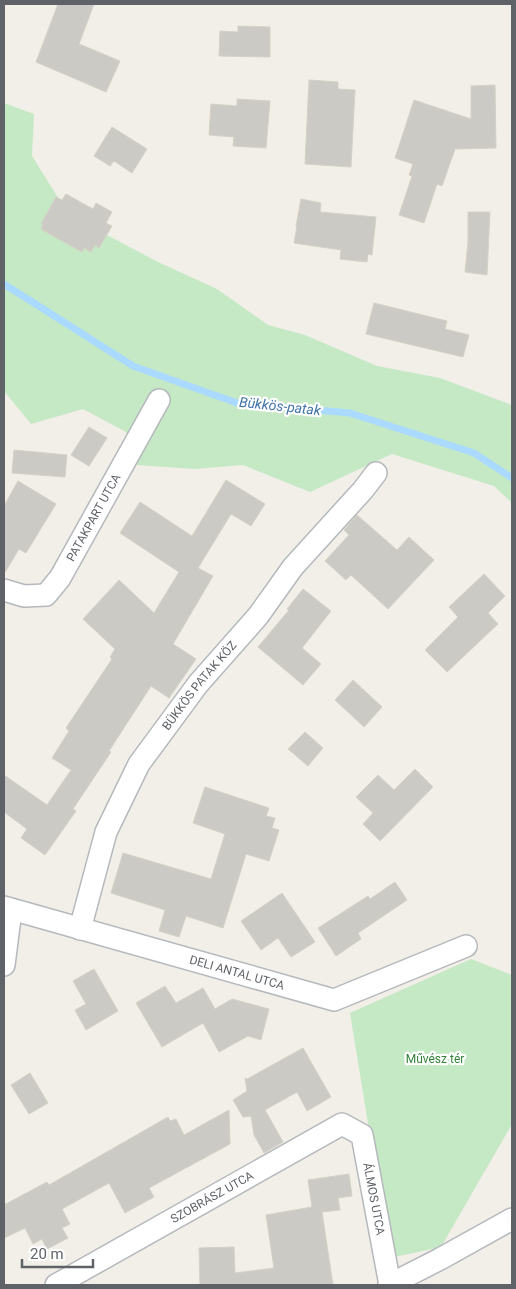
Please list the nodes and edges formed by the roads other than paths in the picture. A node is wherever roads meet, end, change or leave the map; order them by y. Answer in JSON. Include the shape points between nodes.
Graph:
{"nodes":[{"id":1,"x":159,"y":400,"type":"dead end"},
{"id":2,"x":376,"y":474,"type":"dead end"},
{"id":3,"x":4,"y":590,"type":"edge"},
{"id":4,"x":7,"y":908,"type":"edge"},
{"id":5,"x":80,"y":929,"type":"junction"},
{"id":6,"x":466,"y":946,"type":"dead end"},
{"id":7,"x":4,"y":965,"type":"edge"},
{"id":8,"x":342,"y":1124,"type":"joint"},
{"id":9,"x":512,"y":1219,"type":"edge"},
{"id":10,"x":56,"y":1285,"type":"edge"},
{"id":11,"x":390,"y":1285,"type":"edge"}],
"edges":[{"from":1,"to":3,"type":"street","name":"PATAKPART UTCA","via":[[60,578],[46,595],[24,596]]},
{"from":2,"to":5,"type":"street","name":"BÜKKÖS PATAK KÖZ","via":[[293,567],[258,616],[198,684],[138,764],[106,832]]},
{"from":4,"to":5,"type":"street","name":"DELI ANTAL UTCA"},
{"from":4,"to":7,"type":"street"},
{"from":5,"to":6,"type":"street","name":"DELI ANTAL UTCA","via":[[334,1000]]},
{"from":8,"to":10,"type":"street","name":"SZOBRÁSZ UTCA"},
{"from":8,"to":11,"type":"street","name":"ÁLMOS UTCA","via":[[362,1135]]},
{"from":9,"to":11,"type":"street"}]}
